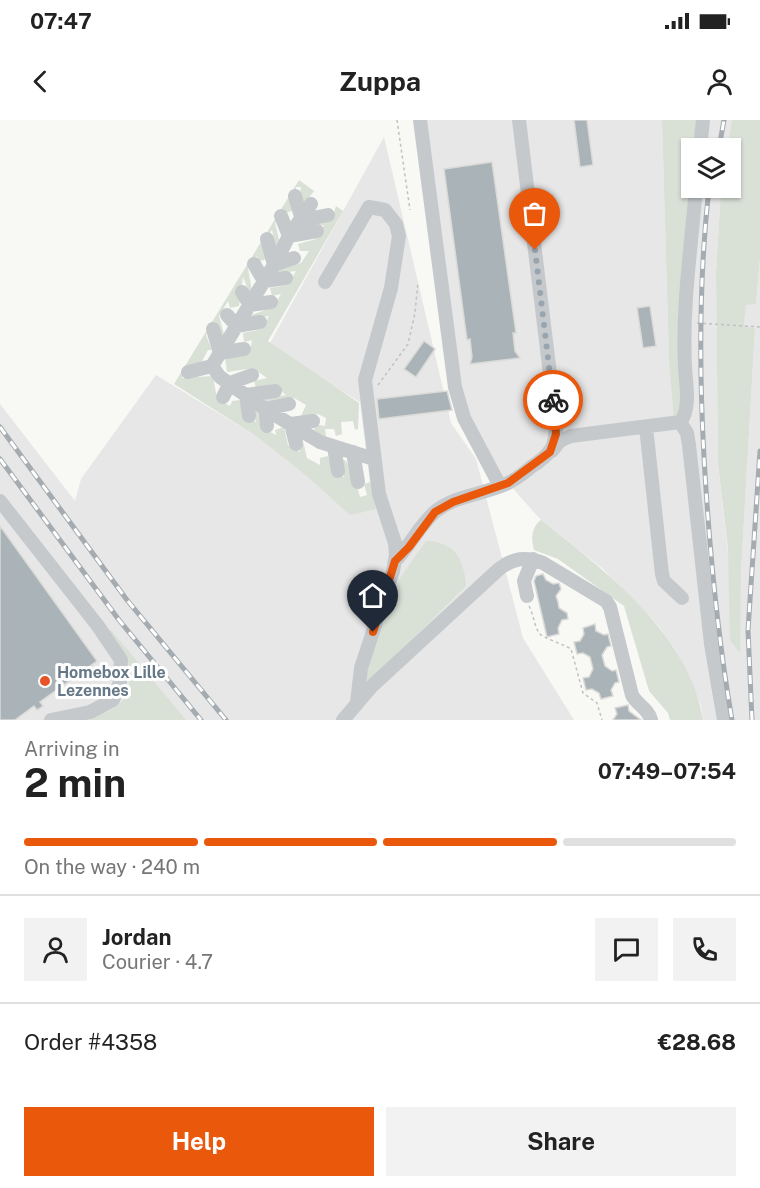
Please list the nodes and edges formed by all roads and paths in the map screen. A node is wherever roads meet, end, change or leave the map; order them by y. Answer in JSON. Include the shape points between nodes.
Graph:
{"nodes":[{"id":1,"x":396,"y":120,"type":"edge"},
{"id":2,"x":420,"y":120,"type":"edge"},
{"id":3,"x":519,"y":120,"type":"edge"},
{"id":4,"x":703,"y":120,"type":"edge"},
{"id":5,"x":701,"y":138,"type":"edge"},
{"id":6,"x":296,"y":196,"type":"dead end"},
{"id":7,"x":695,"y":198,"type":"edge"},
{"id":8,"x":311,"y":204,"type":"dead end"},
{"id":9,"x":410,"y":210,"type":"dead end"},
{"id":10,"x":328,"y":215,"type":"dead end"},
{"id":11,"x":281,"y":216,"type":"dead end"},
{"id":12,"x":302,"y":220,"type":"junction"},
{"id":13,"x":317,"y":231,"type":"dead end"},
{"id":14,"x":290,"y":236,"type":"junction"},
{"id":15,"x":267,"y":239,"type":"dead end"},
{"id":16,"x":294,"y":258,"type":"dead end"},
{"id":17,"x":254,"y":264,"type":"dead end"},
{"id":18,"x":274,"y":265,"type":"junction"},
{"id":19,"x":286,"y":278,"type":"dead end"},
{"id":20,"x":264,"y":281,"type":"junction"},
{"id":21,"x":325,"y":282,"type":"dead end"},
{"id":22,"x":418,"y":282,"type":"dead end"},
{"id":23,"x":243,"y":292,"type":"dead end"},
{"id":24,"x":271,"y":302,"type":"dead end"},
{"id":25,"x":250,"y":305,"type":"junction"},
{"id":26,"x":227,"y":315,"type":"dead end"},
{"id":27,"x":260,"y":322,"type":"dead end"},
{"id":28,"x":237,"y":326,"type":"junction"},
{"id":29,"x":685,"y":326,"type":"junction"},
{"id":30,"x":760,"y":327,"type":"edge"},
{"id":31,"x":213,"y":329,"type":"dead end"},
{"id":32,"x":244,"y":349,"type":"dead end"},
{"id":33,"x":220,"y":353,"type":"junction"},
{"id":34,"x":212,"y":366,"type":"junction"},
{"id":35,"x":188,"y":372,"type":"dead end"},
{"id":36,"x":252,"y":375,"type":"dead end"},
{"id":37,"x":230,"y":383,"type":"junction"},
{"id":38,"x":275,"y":391,"type":"dead end"},
{"id":39,"x":246,"y":395,"type":"junction"},
{"id":40,"x":224,"y":397,"type":"dead end"},
{"id":41,"x":367,"y":399,"type":"junction"},
{"id":42,"x":289,"y":404,"type":"dead end"},
{"id":43,"x":265,"y":409,"type":"junction"},
{"id":44,"x":249,"y":416,"type":"dead end"},
{"id":45,"x":313,"y":421,"type":"dead end"},
{"id":46,"x":680,"y":422,"type":"junction"},
{"id":47,"x":291,"y":424,"type":"junction"},
{"id":48,"x":267,"y":426,"type":"dead end"},
{"id":49,"x":646,"y":427,"type":"junction"},
{"id":50,"x":312,"y":437,"type":"junction"},
{"id":51,"x":296,"y":444,"type":"dead end"},
{"id":52,"x":334,"y":447,"type":"junction"},
{"id":53,"x":353,"y":452,"type":"junction"},
{"id":54,"x":550,"y":452,"type":"junction"},
{"id":55,"x":314,"y":454,"type":"dead end"},
{"id":56,"x":375,"y":459,"type":"junction"},
{"id":57,"x":338,"y":471,"type":"dead end"},
{"id":58,"x":358,"y":482,"type":"dead end"},
{"id":59,"x":500,"y":486,"type":"junction"},
{"id":60,"x":0,"y":501,"type":"edge"},
{"id":61,"x":532,"y":559,"type":"junction"},
{"id":62,"x":395,"y":561,"type":"junction"},
{"id":63,"x":682,"y":598,"type":"dead end"},
{"id":64,"x":526,"y":599,"type":"joint"},
{"id":65,"x":357,"y":702,"type":"junction"},
{"id":66,"x":51,"y":720,"type":"edge"},
{"id":67,"x":343,"y":720,"type":"edge"},
{"id":68,"x":602,"y":720,"type":"edge"},
{"id":69,"x":651,"y":720,"type":"edge"},
{"id":70,"x":723,"y":720,"type":"edge"}],
"edges":[{"from":1,"to":9,"type":"path"},
{"from":2,"to":59,"type":"street","via":[[455,387],[464,418]]},
{"from":3,"to":54,"type":"street","via":[[556,423]]},
{"from":4,"to":5,"type":"street"},
{"from":6,"to":12,"type":"street"},
{"from":7,"to":29,"type":"street"},
{"from":8,"to":12,"type":"street"},
{"from":10,"to":12,"type":"street"},
{"from":11,"to":14,"type":"street"},
{"from":12,"to":14,"type":"street"},
{"from":13,"to":14,"type":"street"},
{"from":14,"to":18,"type":"street"},
{"from":15,"to":18,"type":"street"},
{"from":16,"to":18,"type":"street"},
{"from":17,"to":20,"type":"street"},
{"from":18,"to":20,"type":"street"},
{"from":19,"to":20,"type":"street"},
{"from":20,"to":25,"type":"street"},
{"from":21,"to":41,"type":"street","via":[[369,207],[385,210],[396,224],[399,236],[391,288],[365,380]]},
{"from":22,"to":41,"type":"path","via":[[408,344]]},
{"from":23,"to":25,"type":"street"},
{"from":24,"to":25,"type":"street"},
{"from":25,"to":28,"type":"street"},
{"from":26,"to":28,"type":"street"},
{"from":27,"to":28,"type":"street"},
{"from":28,"to":33,"type":"street"},
{"from":29,"to":30,"type":"path","via":[[700,322]]},
{"from":29,"to":46,"type":"street","via":[[687,393]]},
{"from":31,"to":33,"type":"street"},
{"from":32,"to":33,"type":"street"},
{"from":33,"to":34,"type":"street"},
{"from":34,"to":35,"type":"street"},
{"from":34,"to":37,"type":"street"},
{"from":36,"to":37,"type":"street"},
{"from":37,"to":39,"type":"street"},
{"from":37,"to":40,"type":"street"},
{"from":38,"to":39,"type":"street"},
{"from":39,"to":43,"type":"street"},
{"from":39,"to":44,"type":"street"},
{"from":41,"to":56,"type":"street"},
{"from":42,"to":43,"type":"street"},
{"from":43,"to":47,"type":"street"},
{"from":43,"to":48,"type":"street"},
{"from":45,"to":47,"type":"street"},
{"from":46,"to":49,"type":"street"},
{"from":46,"to":70,"type":"street","via":[[689,445]]},
{"from":47,"to":50,"type":"street"},
{"from":47,"to":51,"type":"street"},
{"from":49,"to":54,"type":"street","via":[[571,436]]},
{"from":49,"to":63,"type":"street","via":[[662,574]]},
{"from":50,"to":52,"type":"street"},
{"from":50,"to":55,"type":"street"},
{"from":52,"to":53,"type":"street"},
{"from":52,"to":57,"type":"street"},
{"from":53,"to":56,"type":"street"},
{"from":53,"to":58,"type":"street"},
{"from":54,"to":59,"type":"street"},
{"from":56,"to":62,"type":"street","via":[[379,494],[395,543]]},
{"from":59,"to":62,"type":"street","via":[[439,509]]},
{"from":60,"to":66,"type":"street","via":[[121,660],[120,682],[113,699],[90,712]]},
{"from":61,"to":64,"type":"street","via":[[524,581]]},
{"from":61,"to":65,"type":"street","via":[[514,560],[499,569]]},
{"from":61,"to":69,"type":"street","via":[[608,604],[632,695]]},
{"from":62,"to":65,"type":"street","via":[[361,668]]},
{"from":64,"to":68,"type":"path","via":[[540,635],[571,649],[583,693],[597,703]]},
{"from":65,"to":67,"type":"street"}]}
